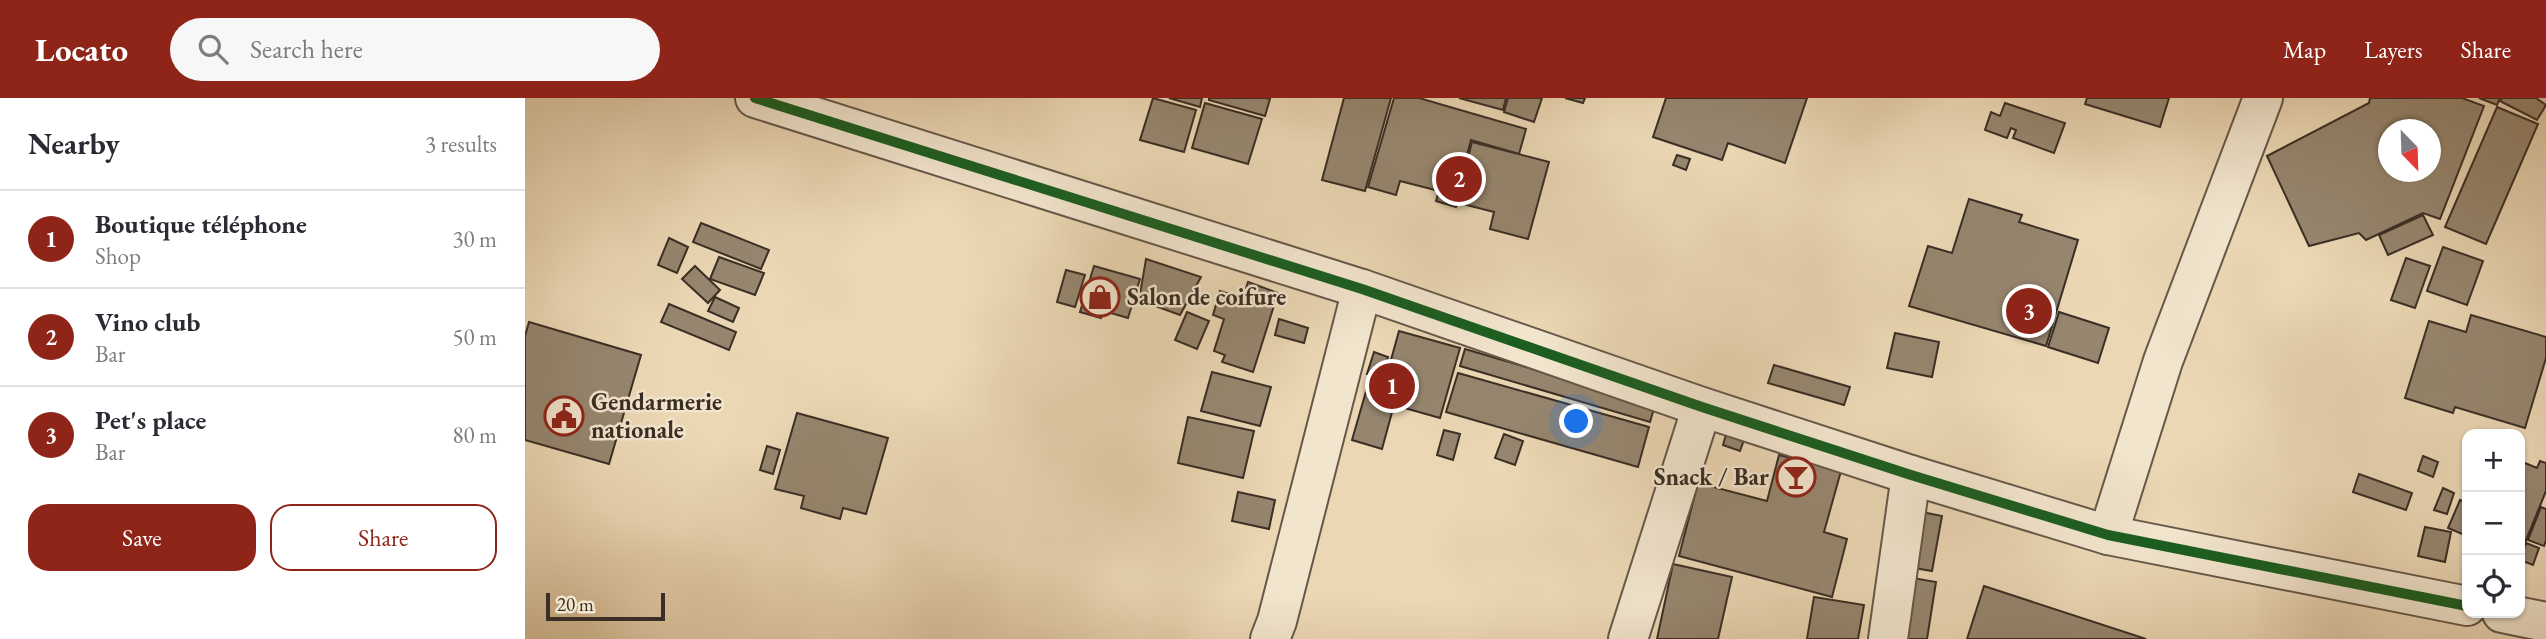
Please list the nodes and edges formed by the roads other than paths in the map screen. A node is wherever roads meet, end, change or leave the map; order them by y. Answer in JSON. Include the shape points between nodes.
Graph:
{"nodes":[{"id":1,"x":755,"y":98,"type":"edge"},
{"id":2,"x":2263,"y":98,"type":"edge"},
{"id":3,"x":1361,"y":289,"type":"junction"},
{"id":4,"x":1702,"y":407,"type":"junction"},
{"id":5,"x":1911,"y":475,"type":"junction"},
{"id":6,"x":2108,"y":535,"type":"junction"},
{"id":7,"x":2462,"y":605,"type":"edge"},
{"id":8,"x":2525,"y":618,"type":"edge"},
{"id":9,"x":2546,"y":622,"type":"edge"},
{"id":10,"x":1270,"y":639,"type":"edge"},
{"id":11,"x":1628,"y":639,"type":"edge"},
{"id":12,"x":1888,"y":639,"type":"edge"}],
"edges":[{"from":1,"to":3,"type":"street"},
{"from":2,"to":6,"type":"street","via":[[2163,361]]},
{"from":3,"to":4,"type":"street"},
{"from":3,"to":10,"type":"street"},
{"from":4,"to":5,"type":"street"},
{"from":4,"to":11,"type":"street"},
{"from":5,"to":6,"type":"street"},
{"from":5,"to":12,"type":"street"},
{"from":6,"to":7,"type":"street"},
{"from":8,"to":9,"type":"street"}]}
